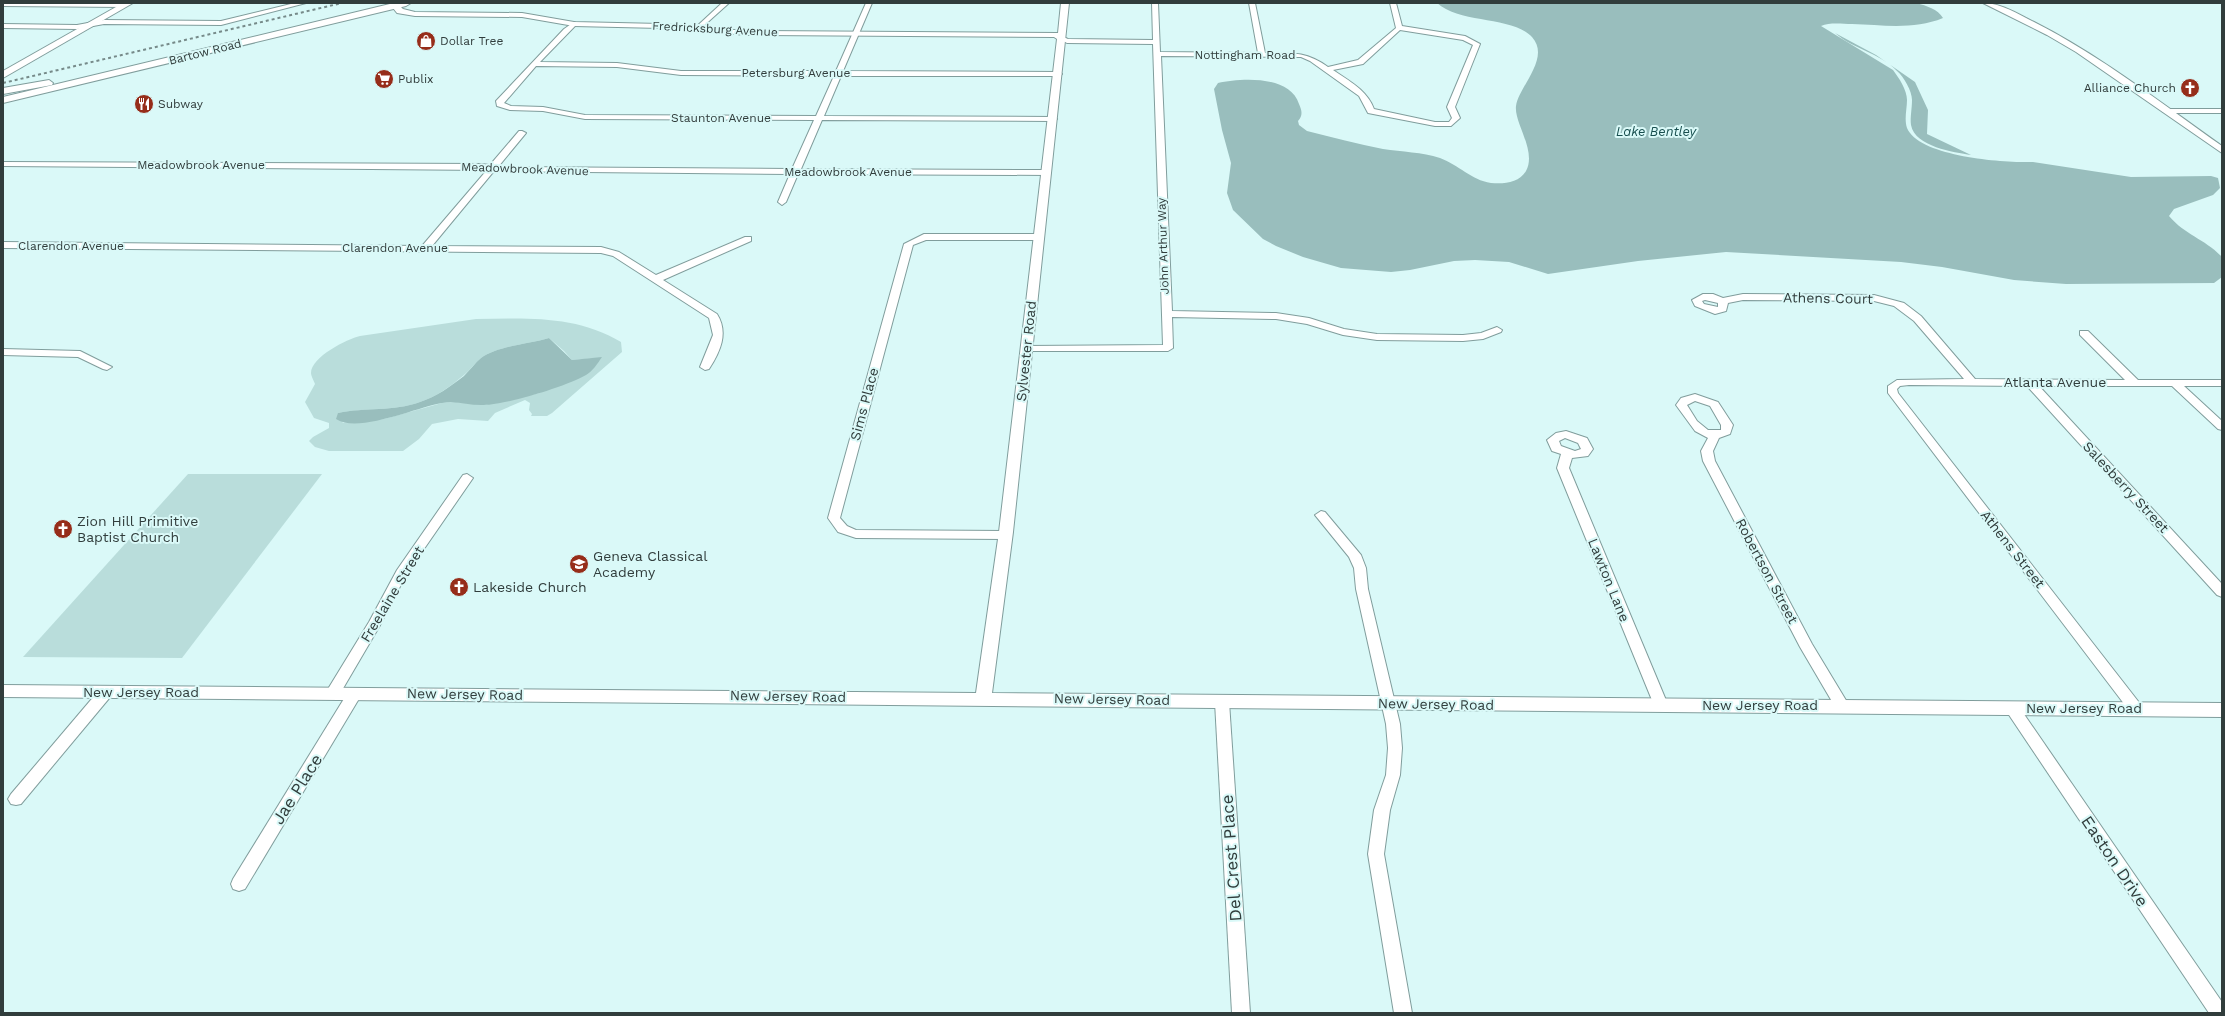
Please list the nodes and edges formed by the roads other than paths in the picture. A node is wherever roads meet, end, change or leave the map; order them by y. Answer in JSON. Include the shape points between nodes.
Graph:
{"nodes":[{"id":1,"x":303,"y":3,"type":"edge"},
{"id":2,"x":406,"y":3,"type":"edge"},
{"id":3,"x":726,"y":3,"type":"edge"},
{"id":4,"x":869,"y":3,"type":"edge"},
{"id":5,"x":1065,"y":3,"type":"edge"},
{"id":6,"x":1155,"y":3,"type":"edge"},
{"id":7,"x":1252,"y":3,"type":"edge"},
{"id":8,"x":1394,"y":3,"type":"edge"},
{"id":9,"x":1987,"y":3,"type":"edge"},
{"id":10,"x":3,"y":4,"type":"edge"},
{"id":11,"x":126,"y":4,"type":"edge"},
{"id":12,"x":390,"y":4,"type":"edge"},
{"id":13,"x":574,"y":24,"type":"junction"},
{"id":14,"x":90,"y":25,"type":"junction"},
{"id":15,"x":3,"y":26,"type":"edge"},
{"id":16,"x":289,"y":26,"type":"junction"},
{"id":17,"x":1399,"y":28,"type":"junction"},
{"id":18,"x":697,"y":30,"type":"junction"},
{"id":19,"x":856,"y":34,"type":"junction"},
{"id":20,"x":1061,"y":38,"type":"junction"},
{"id":21,"x":1156,"y":42,"type":"junction"},
{"id":22,"x":229,"y":46,"type":"junction"},
{"id":23,"x":1156,"y":54,"type":"junction"},
{"id":24,"x":1262,"y":55,"type":"junction"},
{"id":25,"x":534,"y":64,"type":"junction"},
{"id":26,"x":1327,"y":69,"type":"junction"},
{"id":27,"x":838,"y":73,"type":"junction"},
{"id":28,"x":1058,"y":74,"type":"junction"},
{"id":29,"x":3,"y":75,"type":"edge"},
{"id":30,"x":49,"y":83,"type":"junction"},
{"id":31,"x":3,"y":91,"type":"edge"},
{"id":32,"x":3,"y":94,"type":"edge"},
{"id":33,"x":3,"y":100,"type":"edge"},
{"id":34,"x":2222,"y":110,"type":"edge"},
{"id":35,"x":2166,"y":111,"type":"junction"},
{"id":36,"x":819,"y":118,"type":"junction"},
{"id":37,"x":1053,"y":119,"type":"junction"},
{"id":38,"x":522,"y":133,"type":"dead end"},
{"id":39,"x":2222,"y":150,"type":"edge"},
{"id":40,"x":3,"y":164,"type":"edge"},
{"id":41,"x":493,"y":168,"type":"junction"},
{"id":42,"x":795,"y":172,"type":"junction"},
{"id":43,"x":1046,"y":173,"type":"junction"},
{"id":44,"x":782,"y":202,"type":"dead end"},
{"id":45,"x":1038,"y":237,"type":"junction"},
{"id":46,"x":748,"y":240,"type":"dead end"},
{"id":47,"x":3,"y":245,"type":"edge"},
{"id":48,"x":426,"y":248,"type":"junction"},
{"id":49,"x":656,"y":279,"type":"junction"},
{"id":50,"x":1722,"y":301,"type":"dead end"},
{"id":51,"x":1166,"y":314,"type":"junction"},
{"id":52,"x":1497,"y":330,"type":"dead end"},
{"id":53,"x":2084,"y":334,"type":"dead end"},
{"id":54,"x":1026,"y":349,"type":"junction"},
{"id":55,"x":3,"y":352,"type":"edge"},
{"id":56,"x":705,"y":367,"type":"dead end"},
{"id":57,"x":107,"y":368,"type":"dead end"},
{"id":58,"x":1972,"y":382,"type":"junction"},
{"id":59,"x":2030,"y":382,"type":"junction"},
{"id":60,"x":2135,"y":383,"type":"junction"},
{"id":61,"x":2175,"y":383,"type":"junction"},
{"id":62,"x":2222,"y":383,"type":"edge"},
{"id":63,"x":1892,"y":389,"type":"joint"},
{"id":64,"x":2222,"y":427,"type":"edge"},
{"id":65,"x":1715,"y":435,"type":"dead end"},
{"id":66,"x":1567,"y":454,"type":"dead end"},
{"id":67,"x":467,"y":478,"type":"dead end"},
{"id":68,"x":1321,"y":515,"type":"dead end"},
{"id":69,"x":1005,"y":535,"type":"junction"},
{"id":70,"x":2222,"y":592,"type":"edge"},
{"id":71,"x":3,"y":691,"type":"edge"},
{"id":72,"x":106,"y":692,"type":"junction"},
{"id":73,"x":333,"y":693,"type":"junction"},
{"id":74,"x":355,"y":693,"type":"junction"},
{"id":75,"x":983,"y":698,"type":"junction"},
{"id":76,"x":1222,"y":702,"type":"junction"},
{"id":77,"x":1389,"y":703,"type":"junction"},
{"id":78,"x":1661,"y":705,"type":"junction"},
{"id":79,"x":1842,"y":706,"type":"junction"},
{"id":80,"x":2012,"y":708,"type":"junction"},
{"id":81,"x":2136,"y":709,"type":"junction"},
{"id":82,"x":2222,"y":710,"type":"edge"},
{"id":83,"x":16,"y":799,"type":"dead end"},
{"id":84,"x":239,"y":884,"type":"dead end"},
{"id":85,"x":1241,"y":1013,"type":"edge"},
{"id":86,"x":1403,"y":1013,"type":"edge"},
{"id":87,"x":2219,"y":1013,"type":"edge"}],
"edges":[{"from":1,"to":14,"type":"street","via":[[221,23],[104,22]]},
{"from":2,"to":12,"type":"main road","name":"Bartow Road"},
{"from":3,"to":18,"type":"street"},
{"from":4,"to":19,"type":"street"},
{"from":5,"to":20,"type":"street","name":"Sylvester Road"},
{"from":6,"to":21,"type":"street","name":"John Arthur Way"},
{"from":7,"to":24,"type":"street"},
{"from":8,"to":17,"type":"street"},
{"from":9,"to":35,"type":"street","via":[[2047,31]]},
{"from":10,"to":11,"type":"street"},
{"from":11,"to":14,"type":"street"},
{"from":12,"to":13,"type":"street","name":"Fredricksburg Avenue","via":[[408,13],[522,15]]},
{"from":12,"to":16,"type":"main road","name":"Bartow Road"},
{"from":12,"to":22,"type":"main road","name":"Bartow Road"},
{"from":13,"to":18,"type":"street","name":"Fredricksburg Avenue","via":[[648,25]]},
{"from":13,"to":25,"type":"street","name":"Staunton Avenue"},
{"from":14,"to":15,"type":"street"},
{"from":14,"to":29,"type":"street"},
{"from":16,"to":22,"type":"main road"},
{"from":16,"to":30,"type":"main road","name":"Bartow Road"},
{"from":17,"to":26,"type":"street","via":[[1360,62]]},
{"from":17,"to":26,"type":"street","name":"Nottingham Road","via":[[1465,38],[1477,44],[1451,107],[1456,118],[1451,124],[1435,124],[1377,114],[1371,111],[1362,94]]},
{"from":18,"to":19,"type":"street","name":"Fredricksburg Avenue"},
{"from":19,"to":20,"type":"street","name":"Fredricksburg Avenue","via":[[1055,35]]},
{"from":19,"to":27,"type":"street"},
{"from":20,"to":21,"type":"street","via":[[1067,41]]},
{"from":20,"to":28,"type":"street","name":"Sylvester Road"},
{"from":21,"to":23,"type":"street","name":"John Arthur Way"},
{"from":22,"to":33,"type":"main road","name":"Bartow Road"},
{"from":23,"to":24,"type":"street","name":"Nottingham Road"},
{"from":23,"to":51,"type":"street","name":"John Arthur Way"},
{"from":24,"to":26,"type":"street","name":"Nottingham Road","via":[[1308,56]]},
{"from":25,"to":27,"type":"street","name":"Petersburg Avenue","via":[[618,65],[668,72]]},
{"from":25,"to":36,"type":"street","name":"Staunton Avenue","via":[[500,104],[510,108],[543,109],[585,117]]},
{"from":27,"to":28,"type":"street","name":"Petersburg Avenue"},
{"from":27,"to":36,"type":"street"},
{"from":28,"to":37,"type":"street","name":"Sylvester Road"},
{"from":30,"to":31,"type":"street"},
{"from":30,"to":32,"type":"main road","name":"Bartow Road"},
{"from":34,"to":35,"type":"street"},
{"from":35,"to":39,"type":"street"},
{"from":36,"to":37,"type":"street","name":"Staunton Avenue"},
{"from":36,"to":42,"type":"street"},
{"from":37,"to":43,"type":"street","name":"Sylvester Road"},
{"from":38,"to":41,"type":"street"},
{"from":40,"to":41,"type":"street","name":"Meadowbrook Avenue"},
{"from":41,"to":42,"type":"street","name":"Meadowbrook Avenue"},
{"from":41,"to":48,"type":"street"},
{"from":42,"to":43,"type":"street","name":"Meadowbrook Avenue"},
{"from":42,"to":44,"type":"street"},
{"from":43,"to":45,"type":"street","name":"Sylvester Road"},
{"from":45,"to":54,"type":"street","name":"Sylvester Road"},
{"from":45,"to":69,"type":"street","name":"Sims Place","via":[[935,236],[924,237],[909,244],[834,518],[838,526],[846,532],[856,534]]},
{"from":46,"to":49,"type":"street"},
{"from":47,"to":48,"type":"street","name":"Clarendon Avenue"},
{"from":48,"to":49,"type":"street","name":"Clarendon Avenue","via":[[601,250],[616,254]]},
{"from":49,"to":56,"type":"street","name":"Clarendon Avenue","via":[[713,316],[719,325],[720,336]]},
{"from":50,"to":58,"type":"street","name":"Athens Court","via":[[1742,297],[1887,300],[1901,305],[1914,316]]},
{"from":51,"to":52,"type":"street","via":[[1276,316],[1309,321],[1343,332],[1377,337],[1463,338],[1483,336]]},
{"from":51,"to":54,"type":"street","name":"John Arthur Way","via":[[1168,348]]},
{"from":53,"to":60,"type":"street"},
{"from":54,"to":69,"type":"street","name":"Sylvester Road"},
{"from":55,"to":57,"type":"street","via":[[80,354]]},
{"from":58,"to":59,"type":"street","name":"Atlanta Avenue"},
{"from":58,"to":63,"type":"street","name":"Atlanta Avenue","via":[[1897,383]]},
{"from":59,"to":60,"type":"street","name":"Atlanta Avenue"},
{"from":59,"to":70,"type":"street","name":"Salesberry Street"},
{"from":60,"to":61,"type":"street","name":"Atlanta Avenue"},
{"from":61,"to":62,"type":"street","name":"Atlanta Avenue"},
{"from":61,"to":64,"type":"street"},
{"from":63,"to":81,"type":"street","name":"Athens Street"},
{"from":65,"to":79,"type":"street","name":"Robertson Street","via":[[1707,451],[1709,461],[1807,647]]},
{"from":66,"to":78,"type":"street","name":"Lawton Lane","via":[[1563,468]]},
{"from":67,"to":73,"type":"street","name":"Freelaine Street","via":[[401,573]]},
{"from":68,"to":77,"type":"street","via":[[1355,555],[1360,568],[1362,589]]},
{"from":69,"to":75,"type":"street","name":"Sylvester Road"},
{"from":71,"to":72,"type":"street","name":"New Jersey Road"},
{"from":72,"to":73,"type":"street","name":"New Jersey Road"},
{"from":72,"to":83,"type":"street"},
{"from":73,"to":74,"type":"street","name":"New Jersey Road"},
{"from":74,"to":75,"type":"street","name":"New Jersey Road"},
{"from":74,"to":84,"type":"street","name":"Jae Place"},
{"from":75,"to":76,"type":"street","name":"New Jersey Road"},
{"from":76,"to":77,"type":"street","name":"New Jersey Road"},
{"from":76,"to":85,"type":"street","name":"Del Crest Place"},
{"from":77,"to":78,"type":"street","name":"New Jersey Road"},
{"from":77,"to":86,"type":"street","via":[[1395,748],[1376,854]]},
{"from":78,"to":79,"type":"street","name":"New Jersey Road"},
{"from":79,"to":80,"type":"street","name":"New Jersey Road"},
{"from":80,"to":81,"type":"street","name":"New Jersey Road"},
{"from":80,"to":87,"type":"street","name":"Easton Drive"},
{"from":81,"to":82,"type":"street","name":"New Jersey Road"}]}
